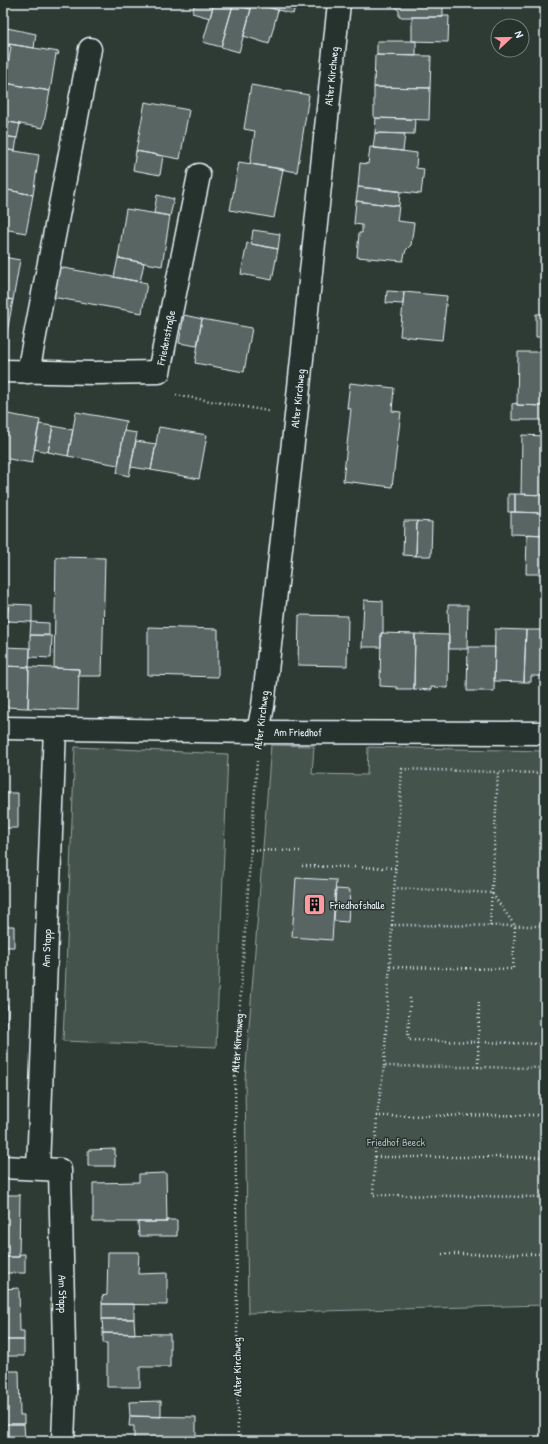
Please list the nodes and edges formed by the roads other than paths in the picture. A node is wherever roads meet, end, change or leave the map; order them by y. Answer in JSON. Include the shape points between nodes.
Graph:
{"nodes":[{"id":1,"x":339,"y":3,"type":"edge"},
{"id":2,"x":90,"y":49,"type":"dead end"},
{"id":3,"x":199,"y":175,"type":"dead end"},
{"id":4,"x":3,"y":372,"type":"edge"},
{"id":5,"x":28,"y":372,"type":"junction"},
{"id":6,"x":3,"y":728,"type":"edge"},
{"id":7,"x":55,"y":729,"type":"junction"},
{"id":8,"x":258,"y":732,"type":"junction"},
{"id":9,"x":545,"y":733,"type":"edge"},
{"id":10,"x":3,"y":1167,"type":"edge"},
{"id":11,"x":38,"y":1168,"type":"junction"},
{"id":12,"x":63,"y":1441,"type":"edge"}],
"edges":[{"from":1,"to":8,"type":"street","name":"Alter Kirchweg","via":[[296,416]]},
{"from":2,"to":5,"type":"street"},
{"from":3,"to":5,"type":"street","name":"Friedenstraße","via":[[159,372]]},
{"from":4,"to":5,"type":"street","name":"Friedenstraße"},
{"from":6,"to":7,"type":"street","name":"Am Friedhof"},
{"from":7,"to":8,"type":"street","name":"Am Friedhof"},
{"from":7,"to":11,"type":"street","name":"Am Stapp"},
{"from":8,"to":9,"type":"street","name":"Am Friedhof"},
{"from":10,"to":11,"type":"street","name":"Am Stapp"},
{"from":11,"to":12,"type":"street","name":"Am Stapp","via":[[60,1170],[65,1392]]}]}
